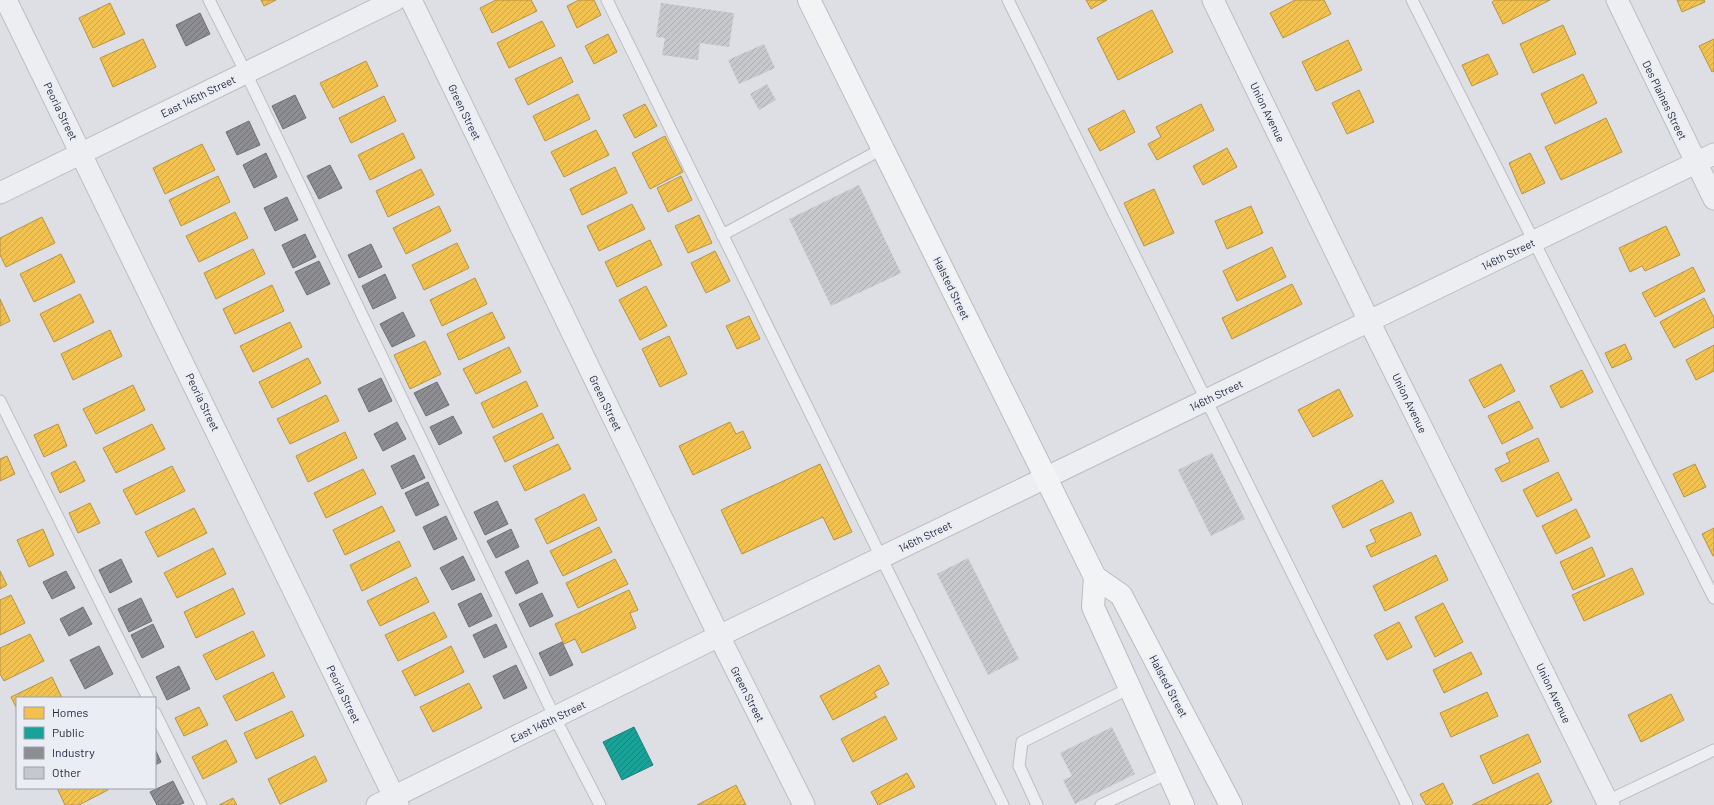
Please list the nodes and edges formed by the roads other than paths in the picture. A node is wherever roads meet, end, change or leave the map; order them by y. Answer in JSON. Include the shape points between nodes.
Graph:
{"nodes":[{"id":1,"x":6,"y":0,"type":"edge"},
{"id":2,"x":209,"y":0,"type":"edge"},
{"id":3,"x":395,"y":0,"type":"edge"},
{"id":4,"x":411,"y":0,"type":"edge"},
{"id":5,"x":606,"y":0,"type":"edge"},
{"id":6,"x":809,"y":0,"type":"edge"},
{"id":7,"x":1008,"y":0,"type":"edge"},
{"id":8,"x":1213,"y":0,"type":"edge"},
{"id":9,"x":1412,"y":0,"type":"edge"},
{"id":10,"x":1617,"y":0,"type":"edge"},
{"id":11,"x":246,"y":73,"type":"junction"},
{"id":12,"x":882,"y":149,"type":"junction"},
{"id":13,"x":82,"y":153,"type":"junction"},
{"id":14,"x":1714,"y":154,"type":"edge"},
{"id":15,"x":1696,"y":163,"type":"junction"},
{"id":16,"x":0,"y":193,"type":"edge"},
{"id":17,"x":1714,"y":199,"type":"edge"},
{"id":18,"x":722,"y":235,"type":"junction"},
{"id":19,"x":1533,"y":241,"type":"junction"},
{"id":20,"x":1369,"y":321,"type":"junction"},
{"id":21,"x":1207,"y":399,"type":"junction"},
{"id":22,"x":0,"y":400,"type":"edge"},
{"id":23,"x":1045,"y":478,"type":"junction"},
{"id":24,"x":881,"y":557,"type":"junction"},
{"id":25,"x":1095,"y":577,"type":"junction"},
{"id":26,"x":1714,"y":598,"type":"edge"},
{"id":27,"x":719,"y":636,"type":"junction"},
{"id":28,"x":1130,"y":688,"type":"junction"},
{"id":29,"x":148,"y":697,"type":"edge"},
{"id":30,"x":156,"y":715,"type":"edge"},
{"id":31,"x":555,"y":718,"type":"junction"},
{"id":32,"x":1714,"y":750,"type":"edge"},
{"id":33,"x":1168,"y":773,"type":"junction"},
{"id":34,"x":390,"y":802,"type":"edge"},
{"id":35,"x":1605,"y":804,"type":"edge"},
{"id":36,"x":201,"y":805,"type":"edge"},
{"id":37,"x":600,"y":805,"type":"edge"},
{"id":38,"x":804,"y":805,"type":"edge"},
{"id":39,"x":1003,"y":805,"type":"edge"},
{"id":40,"x":1037,"y":805,"type":"edge"},
{"id":41,"x":1101,"y":805,"type":"edge"},
{"id":42,"x":1183,"y":805,"type":"edge"},
{"id":43,"x":1231,"y":805,"type":"edge"},
{"id":44,"x":1407,"y":805,"type":"edge"}],
"edges":[{"from":1,"to":13,"type":"street","name":"Peoria Street"},
{"from":2,"to":11,"type":"lane"},
{"from":3,"to":11,"type":"street","name":"East 145th Street"},
{"from":4,"to":27,"type":"street","name":"Green Street"},
{"from":5,"to":18,"type":"lane"},
{"from":6,"to":12,"type":"main road","name":"Halsted Street"},
{"from":7,"to":21,"type":"lane"},
{"from":8,"to":20,"type":"street","name":"Union Avenue"},
{"from":9,"to":19,"type":"lane"},
{"from":10,"to":15,"type":"street","name":"Des Plaines Street"},
{"from":11,"to":13,"type":"street","name":"East 145th Street"},
{"from":11,"to":31,"type":"lane"},
{"from":12,"to":18,"type":"lane"},
{"from":12,"to":23,"type":"main road","name":"Halsted Street"},
{"from":13,"to":16,"type":"street","name":"East 145th Street"},
{"from":13,"to":34,"type":"street","name":"Peoria Street"},
{"from":14,"to":15,"type":"street","name":"146th Street"},
{"from":15,"to":17,"type":"street","name":"Des Plaines Street"},
{"from":15,"to":19,"type":"street","name":"146th Street"},
{"from":18,"to":24,"type":"lane"},
{"from":19,"to":20,"type":"street","name":"146th Street"},
{"from":19,"to":26,"type":"lane"},
{"from":20,"to":21,"type":"street","name":"146th Street"},
{"from":20,"to":35,"type":"street","name":"Union Avenue"},
{"from":21,"to":23,"type":"street","name":"146th Street"},
{"from":21,"to":44,"type":"lane"},
{"from":22,"to":29,"type":"lane"},
{"from":23,"to":24,"type":"street","name":"146th Street"},
{"from":23,"to":25,"type":"main road","name":"Halsted Street"},
{"from":24,"to":27,"type":"street","name":"146th Street"},
{"from":24,"to":39,"type":"lane"},
{"from":25,"to":28,"type":"main road","via":[[1093,607]]},
{"from":25,"to":43,"type":"main road","name":"Halsted Street","via":[[1121,595]]},
{"from":27,"to":31,"type":"street","name":"East 146th Street"},
{"from":27,"to":38,"type":"street","name":"Green Street"},
{"from":28,"to":33,"type":"main road"},
{"from":28,"to":40,"type":"lane","via":[[1022,742],[1019,766]]},
{"from":30,"to":36,"type":"lane"},
{"from":31,"to":34,"type":"street","name":"East 146th Street"},
{"from":31,"to":37,"type":"lane"},
{"from":32,"to":35,"type":"lane"},
{"from":33,"to":41,"type":"lane"},
{"from":33,"to":42,"type":"main road"}]}
